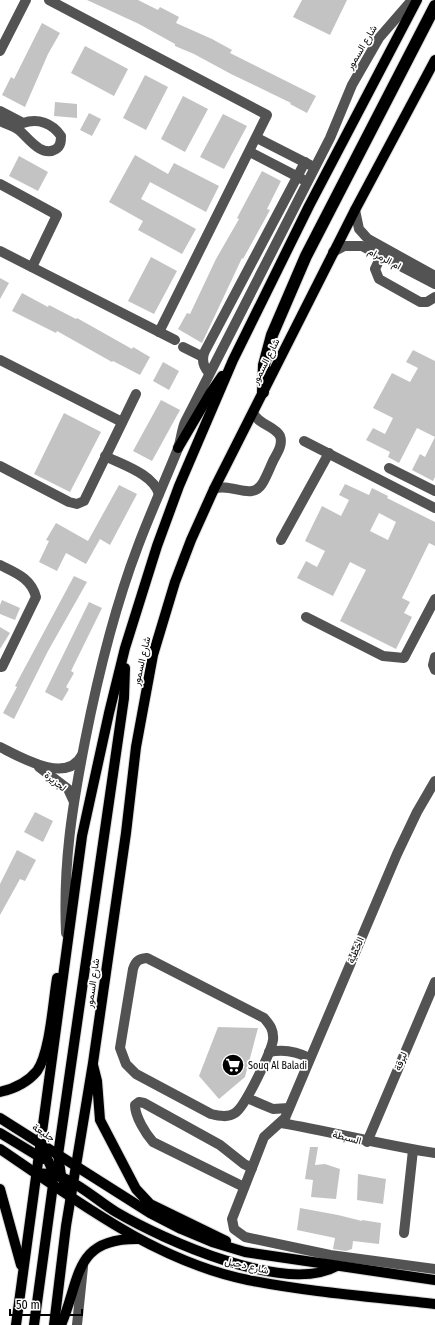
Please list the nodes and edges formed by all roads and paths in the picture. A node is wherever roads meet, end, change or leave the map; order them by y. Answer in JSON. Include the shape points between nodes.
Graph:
{"nodes":[{"id":1,"x":26,"y":0,"type":"edge"},
{"id":2,"x":48,"y":0,"type":"edge"},
{"id":3,"x":412,"y":0,"type":"edge"},
{"id":4,"x":417,"y":0,"type":"edge"},
{"id":5,"x":435,"y":6,"type":"edge"},
{"id":6,"x":0,"y":51,"type":"edge"},
{"id":7,"x":435,"y":60,"type":"edge"},
{"id":8,"x":0,"y":111,"type":"edge"},
{"id":9,"x":0,"y":121,"type":"edge"},
{"id":10,"x":257,"y":138,"type":"junction"},
{"id":11,"x":250,"y":152,"type":"junction"},
{"id":12,"x":305,"y":162,"type":"junction"},
{"id":13,"x":315,"y":168,"type":"junction"},
{"id":14,"x":297,"y":177,"type":"junction"},
{"id":15,"x":308,"y":182,"type":"junction"},
{"id":16,"x":0,"y":184,"type":"edge"},
{"id":17,"x":354,"y":210,"type":"junction"},
{"id":18,"x":0,"y":251,"type":"edge"},
{"id":19,"x":334,"y":252,"type":"junction"},
{"id":20,"x":383,"y":252,"type":"junction"},
{"id":21,"x":32,"y":267,"type":"junction"},
{"id":22,"x":435,"y":276,"type":"edge"},
{"id":23,"x":435,"y":284,"type":"edge"},
{"id":24,"x":435,"y":297,"type":"edge"},
{"id":25,"x":159,"y":332,"type":"junction"},
{"id":26,"x":175,"y":340,"type":"dead end"},
{"id":27,"x":183,"y":347,"type":"dead end"},
{"id":28,"x":203,"y":357,"type":"junction"},
{"id":29,"x":0,"y":360,"type":"edge"},
{"id":30,"x":233,"y":360,"type":"junction"},
{"id":31,"x":209,"y":373,"type":"junction"},
{"id":32,"x":263,"y":392,"type":"junction"},
{"id":33,"x":136,"y":394,"type":"dead end"},
{"id":34,"x":252,"y":413,"type":"junction"},
{"id":35,"x":122,"y":422,"type":"junction"},
{"id":36,"x":304,"y":441,"type":"dead end"},
{"id":37,"x":178,"y":448,"type":"junction"},
{"id":38,"x":329,"y":453,"type":"junction"},
{"id":39,"x":105,"y":456,"type":"junction"},
{"id":40,"x":0,"y":466,"type":"edge"},
{"id":41,"x":389,"y":468,"type":"dead end"},
{"id":42,"x":168,"y":472,"type":"junction"},
{"id":43,"x":149,"y":479,"type":"junction"},
{"id":44,"x":214,"y":489,"type":"junction"},
{"id":45,"x":435,"y":491,"type":"edge"},
{"id":46,"x":159,"y":494,"type":"junction"},
{"id":47,"x":435,"y":508,"type":"edge"},
{"id":48,"x":282,"y":540,"type":"dead end"},
{"id":49,"x":0,"y":565,"type":"edge"},
{"id":50,"x":435,"y":599,"type":"edge"},
{"id":51,"x":306,"y":617,"type":"dead end"},
{"id":52,"x":126,"y":648,"type":"junction"},
{"id":53,"x":435,"y":657,"type":"edge"},
{"id":54,"x":0,"y":668,"type":"edge"},
{"id":55,"x":435,"y":670,"type":"edge"},
{"id":56,"x":0,"y":748,"type":"edge"},
{"id":57,"x":83,"y":753,"type":"junction"},
{"id":58,"x":34,"y":763,"type":"junction"},
{"id":59,"x":435,"y":781,"type":"edge"},
{"id":60,"x":74,"y":802,"type":"junction"},
{"id":61,"x":67,"y":946,"type":"junction"},
{"id":62,"x":435,"y":982,"type":"edge"},
{"id":63,"x":432,"y":1001,"type":"edge"},
{"id":64,"x":269,"y":1052,"type":"junction"},
{"id":65,"x":309,"y":1058,"type":"junction"},
{"id":66,"x":93,"y":1063,"type":"junction"},
{"id":67,"x":0,"y":1092,"type":"edge"},
{"id":68,"x":247,"y":1098,"type":"junction"},
{"id":69,"x":289,"y":1108,"type":"junction"},
{"id":70,"x":0,"y":1118,"type":"edge"},
{"id":71,"x":281,"y":1123,"type":"junction"},
{"id":72,"x":0,"y":1133,"type":"edge"},
{"id":73,"x":367,"y":1142,"type":"junction"},
{"id":74,"x":40,"y":1143,"type":"junction"},
{"id":75,"x":0,"y":1149,"type":"edge"},
{"id":76,"x":413,"y":1150,"type":"junction"},
{"id":77,"x":435,"y":1152,"type":"edge"},
{"id":78,"x":38,"y":1156,"type":"junction"},
{"id":79,"x":56,"y":1166,"type":"junction"},
{"id":80,"x":76,"y":1166,"type":"junction"},
{"id":81,"x":252,"y":1168,"type":"junction"},
{"id":82,"x":36,"y":1174,"type":"junction"},
{"id":83,"x":73,"y":1183,"type":"junction"},
{"id":84,"x":53,"y":1185,"type":"junction"},
{"id":85,"x":244,"y":1187,"type":"junction"},
{"id":86,"x":0,"y":1189,"type":"edge"},
{"id":87,"x":70,"y":1197,"type":"junction"},
{"id":88,"x":404,"y":1233,"type":"dead end"},
{"id":89,"x":141,"y":1239,"type":"junction"},
{"id":90,"x":245,"y":1252,"type":"junction"},
{"id":91,"x":83,"y":1264,"type":"junction"},
{"id":92,"x":337,"y":1266,"type":"junction"},
{"id":93,"x":435,"y":1269,"type":"edge"},
{"id":94,"x":22,"y":1275,"type":"junction"},
{"id":95,"x":435,"y":1280,"type":"edge"},
{"id":96,"x":435,"y":1304,"type":"edge"},
{"id":97,"x":16,"y":1325,"type":"edge"},
{"id":98,"x":34,"y":1325,"type":"edge"},
{"id":99,"x":54,"y":1325,"type":"edge"},
{"id":100,"x":61,"y":1325,"type":"edge"},
{"id":101,"x":77,"y":1325,"type":"edge"}],
"edges":[{"from":1,"to":6,"type":"street"},
{"from":2,"to":10,"type":"street","via":[[263,111],[267,115],[266,120]]},
{"from":3,"to":13,"type":"street","name":"شارع السمور","via":[[379,38],[352,85]]},
{"from":4,"to":30,"type":"main road","name":"شارع السمور","via":[[309,206]]},
{"from":5,"to":32,"type":"highway","via":[[306,256],[272,335],[264,365]]},
{"from":7,"to":17,"type":"main road","name":"شارع السمور"},
{"from":8,"to":9,"type":"street","via":[[23,123],[33,120],[50,125],[61,136],[61,141],[54,151],[47,151],[31,143],[19,130]]},
{"from":10,"to":11,"type":"street"},
{"from":10,"to":12,"type":"street"},
{"from":11,"to":14,"type":"street"},
{"from":11,"to":25,"type":"street"},
{"from":12,"to":13,"type":"street"},
{"from":12,"to":14,"type":"street"},
{"from":13,"to":15,"type":"street","name":"شارع السمور"},
{"from":14,"to":15,"type":"street"},
{"from":14,"to":28,"type":"street"},
{"from":15,"to":31,"type":"street","name":"شارع السمور"},
{"from":16,"to":21,"type":"street","via":[[57,215]]},
{"from":17,"to":19,"type":"main road","name":"شارع السمور"},
{"from":17,"to":20,"type":"street","name":"ام الرمرام","via":[[363,234]]},
{"from":18,"to":21,"type":"street"},
{"from":19,"to":20,"type":"street","name":"ام الرمرام","via":[[344,246],[356,245]]},
{"from":19,"to":32,"type":"main road","name":"شارع السمور"},
{"from":20,"to":22,"type":"street","name":"ام الرمرام"},
{"from":20,"to":23,"type":"street","name":"ام الرمرام"},
{"from":20,"to":24,"type":"street","via":[[375,269],[376,276],[382,282],[420,302],[427,302]]},
{"from":21,"to":25,"type":"street"},
{"from":25,"to":26,"type":"street"},
{"from":27,"to":28,"type":"street"},
{"from":28,"to":31,"type":"street","via":[[203,364]]},
{"from":29,"to":35,"type":"street"},
{"from":30,"to":37,"type":"main road"},
{"from":30,"to":52,"type":"main road","name":"شارع السمور","via":[[179,486],[157,546]]},
{"from":31,"to":37,"type":"street","name":"شارع السمور","via":[[183,426]]},
{"from":32,"to":34,"type":"main road","name":"شارع السمور"},
{"from":33,"to":35,"type":"street"},
{"from":34,"to":44,"type":"main road","name":"شارع السمور"},
{"from":34,"to":44,"type":"street","via":[[258,421],[276,431],[281,441],[262,484],[248,492],[227,486]]},
{"from":35,"to":39,"type":"street"},
{"from":36,"to":38,"type":"street"},
{"from":37,"to":42,"type":"street","name":"شارع السمور"},
{"from":38,"to":47,"type":"street"},
{"from":38,"to":48,"type":"street"},
{"from":39,"to":40,"type":"street","via":[[84,501],[77,504]]},
{"from":39,"to":43,"type":"street"},
{"from":41,"to":45,"type":"street"},
{"from":42,"to":43,"type":"street"},
{"from":42,"to":46,"type":"street","name":"شارع السمور"},
{"from":43,"to":46,"type":"street"},
{"from":44,"to":66,"type":"main road","name":"شارع السمور","via":[[175,582],[153,655],[136,747]]},
{"from":46,"to":57,"type":"street","name":"شارع السمور","via":[[114,620],[96,685]]},
{"from":49,"to":54,"type":"street","via":[[25,578],[34,588],[36,597]]},
{"from":50,"to":51,"type":"street","via":[[404,658],[383,656]]},
{"from":52,"to":61,"type":"main road","name":"شارع السمور","via":[[108,713],[82,836]]},
{"from":52,"to":79,"type":"main road","via":[[124,698]]},
{"from":53,"to":55,"type":"street"},
{"from":56,"to":58,"type":"street","name":"لجزيرة"},
{"from":57,"to":58,"type":"street","name":"لجزيرة","via":[[72,765],[49,768]]},
{"from":57,"to":60,"type":"street","name":"شارع السمور"},
{"from":58,"to":60,"type":"street","name":"لجزيرة","via":[[68,789]]},
{"from":59,"to":65,"type":"street","name":"الخطية","via":[[400,847]]},
{"from":60,"to":61,"type":"street","name":"شارع السمور","via":[[66,854]]},
{"from":61,"to":67,"type":"main road","via":[[58,975],[45,1052],[40,1065],[32,1076],[18,1086]]},
{"from":61,"to":74,"type":"main road","name":"شارع السمور"},
{"from":62,"to":63,"type":"street","name":"لبرقة"},
{"from":63,"to":73,"type":"street","name":"لبرقة","via":[[401,1058]]},
{"from":64,"to":65,"type":"street","via":[[286,1050]]},
{"from":64,"to":68,"type":"street"},
{"from":64,"to":68,"type":"street","via":[[273,1039],[272,1026],[264,1018],[147,958],[139,959],[135,963],[120,1048],[126,1064],[136,1074],[211,1114],[224,1117],[236,1113]]},
{"from":65,"to":69,"type":"street","name":"الخطية"},
{"from":66,"to":80,"type":"main road","name":"شارع السمور"},
{"from":66,"to":90,"type":"main road","via":[[98,1081],[99,1115],[102,1125],[140,1194],[150,1204]]},
{"from":68,"to":69,"type":"street","via":[[268,1108]]},
{"from":69,"to":71,"type":"street","name":"الخطية"},
{"from":70,"to":74,"type":"main road","name":"جليعة"},
{"from":71,"to":73,"type":"street","name":"السبطة","via":[[318,1129]]},
{"from":71,"to":81,"type":"street","via":[[267,1133]]},
{"from":72,"to":78,"type":"main road"},
{"from":73,"to":76,"type":"street","name":"السبطة"},
{"from":74,"to":78,"type":"main road","name":"شارع السمور"},
{"from":74,"to":79,"type":"main road"},
{"from":75,"to":82,"type":"main road"},
{"from":76,"to":77,"type":"street","name":"السبطة"},
{"from":76,"to":88,"type":"street"},
{"from":78,"to":79,"type":"main road"},
{"from":78,"to":82,"type":"main road","name":"شارع السمور"},
{"from":79,"to":80,"type":"main road"},
{"from":79,"to":82,"type":"main road"},
{"from":79,"to":83,"type":"main road"},
{"from":79,"to":84,"type":"main road"},
{"from":79,"to":87,"type":"main road"},
{"from":80,"to":83,"type":"main road","name":"شارع السمور"},
{"from":80,"to":90,"type":"main road","name":"شارع دحيل","via":[[165,1222],[207,1240]]},
{"from":81,"to":85,"type":"street"},
{"from":81,"to":85,"type":"street","via":[[220,1145],[144,1103],[138,1102],[135,1106],[146,1134],[154,1142]]},
{"from":82,"to":84,"type":"main road"},
{"from":82,"to":94,"type":"main road","name":"شارع السمور"},
{"from":83,"to":87,"type":"main road","name":"شارع السمور"},
{"from":83,"to":92,"type":"main road","via":[[141,1226],[221,1259],[248,1267],[302,1275],[324,1272]]},
{"from":84,"to":87,"type":"main road"},
{"from":84,"to":98,"type":"main road"},
{"from":85,"to":93,"type":"street","via":[[232,1219],[234,1228],[241,1235],[330,1255]]},
{"from":86,"to":94,"type":"main road","via":[[16,1243]]},
{"from":87,"to":89,"type":"main road","name":"شارع دحيل"},
{"from":87,"to":99,"type":"main road","name":"شارع السمور"},
{"from":89,"to":91,"type":"main road","via":[[120,1239],[105,1243],[90,1254]]},
{"from":89,"to":96,"type":"main road","name":"شارع دحيل","via":[[187,1260],[248,1280]]},
{"from":90,"to":92,"type":"main road","name":"شارع دحيل"},
{"from":91,"to":100,"type":"main road"},
{"from":91,"to":101,"type":"street"},
{"from":92,"to":95,"type":"main road","name":"شارع دحيل"},
{"from":94,"to":97,"type":"main road","name":"شارع السمور"}]}
